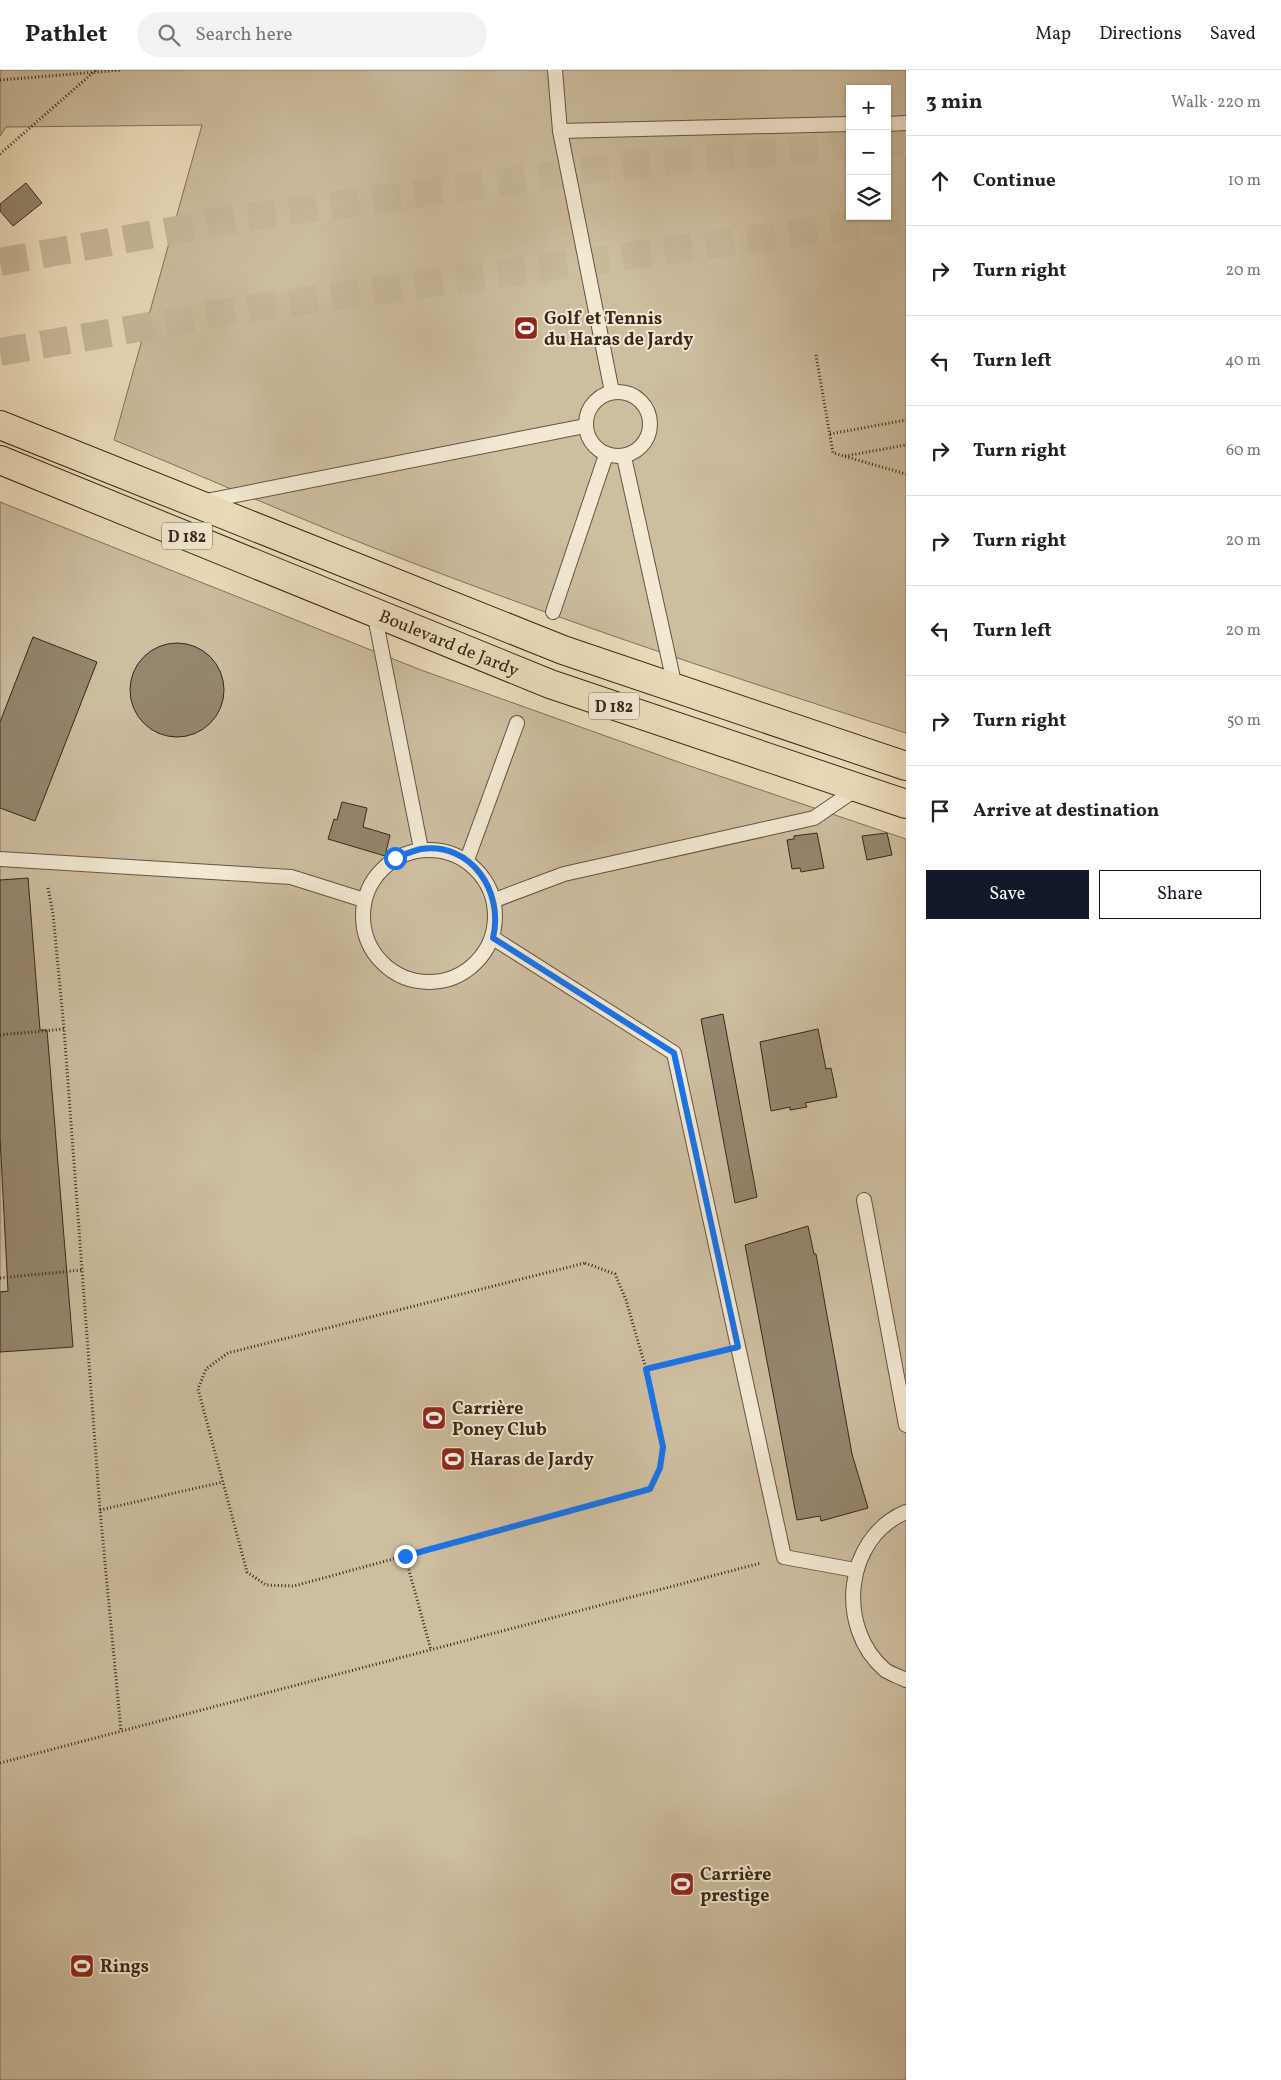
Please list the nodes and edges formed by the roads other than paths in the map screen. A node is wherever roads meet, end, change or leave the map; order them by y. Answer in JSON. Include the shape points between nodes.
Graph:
{"nodes":[{"id":1,"x":555,"y":70,"type":"edge"},
{"id":2,"x":906,"y":123,"type":"edge"},
{"id":3,"x":846,"y":124,"type":"edge"},
{"id":4,"x":891,"y":124,"type":"edge"},
{"id":5,"x":560,"y":130,"type":"junction"},
{"id":6,"x":612,"y":392,"type":"junction"},
{"id":7,"x":0,"y":425,"type":"edge"},
{"id":8,"x":585,"y":426,"type":"junction"},
{"id":9,"x":606,"y":455,"type":"junction"},
{"id":10,"x":624,"y":457,"type":"junction"},
{"id":11,"x":0,"y":460,"type":"edge"},
{"id":12,"x":197,"y":502,"type":"junction"},
{"id":13,"x":374,"y":612,"type":"junction"},
{"id":14,"x":553,"y":612,"type":"dead end"},
{"id":15,"x":675,"y":688,"type":"junction"},
{"id":16,"x":517,"y":723,"type":"dead end"},
{"id":17,"x":906,"y":766,"type":"edge"},
{"id":18,"x":858,"y":788,"type":"junction"},
{"id":19,"x":906,"y":804,"type":"edge"},
{"id":20,"x":421,"y":849,"type":"junction"},
{"id":21,"x":0,"y":859,"type":"edge"},
{"id":22,"x":467,"y":860,"type":"junction"},
{"id":23,"x":364,"y":900,"type":"junction"},
{"id":24,"x":494,"y":900,"type":"junction"},
{"id":25,"x":493,"y":938,"type":"junction"},
{"id":26,"x":864,"y":1200,"type":"dead end"},
{"id":27,"x":906,"y":1425,"type":"edge"},
{"id":28,"x":906,"y":1512,"type":"edge"},
{"id":29,"x":855,"y":1570,"type":"junction"},
{"id":30,"x":906,"y":1680,"type":"edge"}],
"edges":[{"from":1,"to":5,"type":"lane"},
{"from":2,"to":4,"type":"lane"},
{"from":3,"to":5,"type":"lane"},
{"from":5,"to":6,"type":"lane"},
{"from":6,"to":8,"type":"lane","via":[[598,398],[588,410]]},
{"from":6,"to":10,"type":"lane","via":[[632,394],[647,409],[651,429],[642,447]]},
{"from":7,"to":12,"type":"main road","name":"Boulevard de Jardy","number":"D 182"},
{"from":8,"to":9,"type":"lane","via":[[591,444]]},
{"from":8,"to":12,"type":"lane"},
{"from":9,"to":10,"type":"lane"},
{"from":9,"to":14,"type":"lane"},
{"from":10,"to":15,"type":"lane"},
{"from":11,"to":13,"type":"main road","name":"Boulevard de Jardy","number":"D 182"},
{"from":12,"to":15,"type":"main road","name":"Boulevard de Jardy","number":"D 182","via":[[563,650]]},
{"from":13,"to":18,"type":"main road","name":"Boulevard de Jardy","number":"D 182","via":[[550,684]]},
{"from":13,"to":20,"type":"lane"},
{"from":15,"to":17,"type":"main road","name":"Boulevard de Jardy","number":"D 182"},
{"from":16,"to":22,"type":"lane"},
{"from":18,"to":19,"type":"main road","name":"Boulevard de Jardy","number":"D 182"},
{"from":18,"to":24,"type":"lane","via":[[814,818],[564,874]]},
{"from":20,"to":22,"type":"lane","via":[[446,850]]},
{"from":20,"to":23,"type":"lane","via":[[395,858],[377,873]]},
{"from":21,"to":23,"type":"lane","via":[[291,877]]},
{"from":22,"to":24,"type":"lane","via":[[486,881]]},
{"from":23,"to":25,"type":"lane","via":[[362,923],[371,950],[386,968],[413,981],[442,982],[464,973],[482,958]]},
{"from":24,"to":25,"type":"lane"},
{"from":25,"to":29,"type":"lane","via":[[674,1053],[784,1557]]},
{"from":26,"to":27,"type":"lane"},
{"from":28,"to":29,"type":"lane","via":[[873,1537]]},
{"from":29,"to":30,"type":"lane","via":[[852,1606],[865,1645],[886,1670]]}]}
